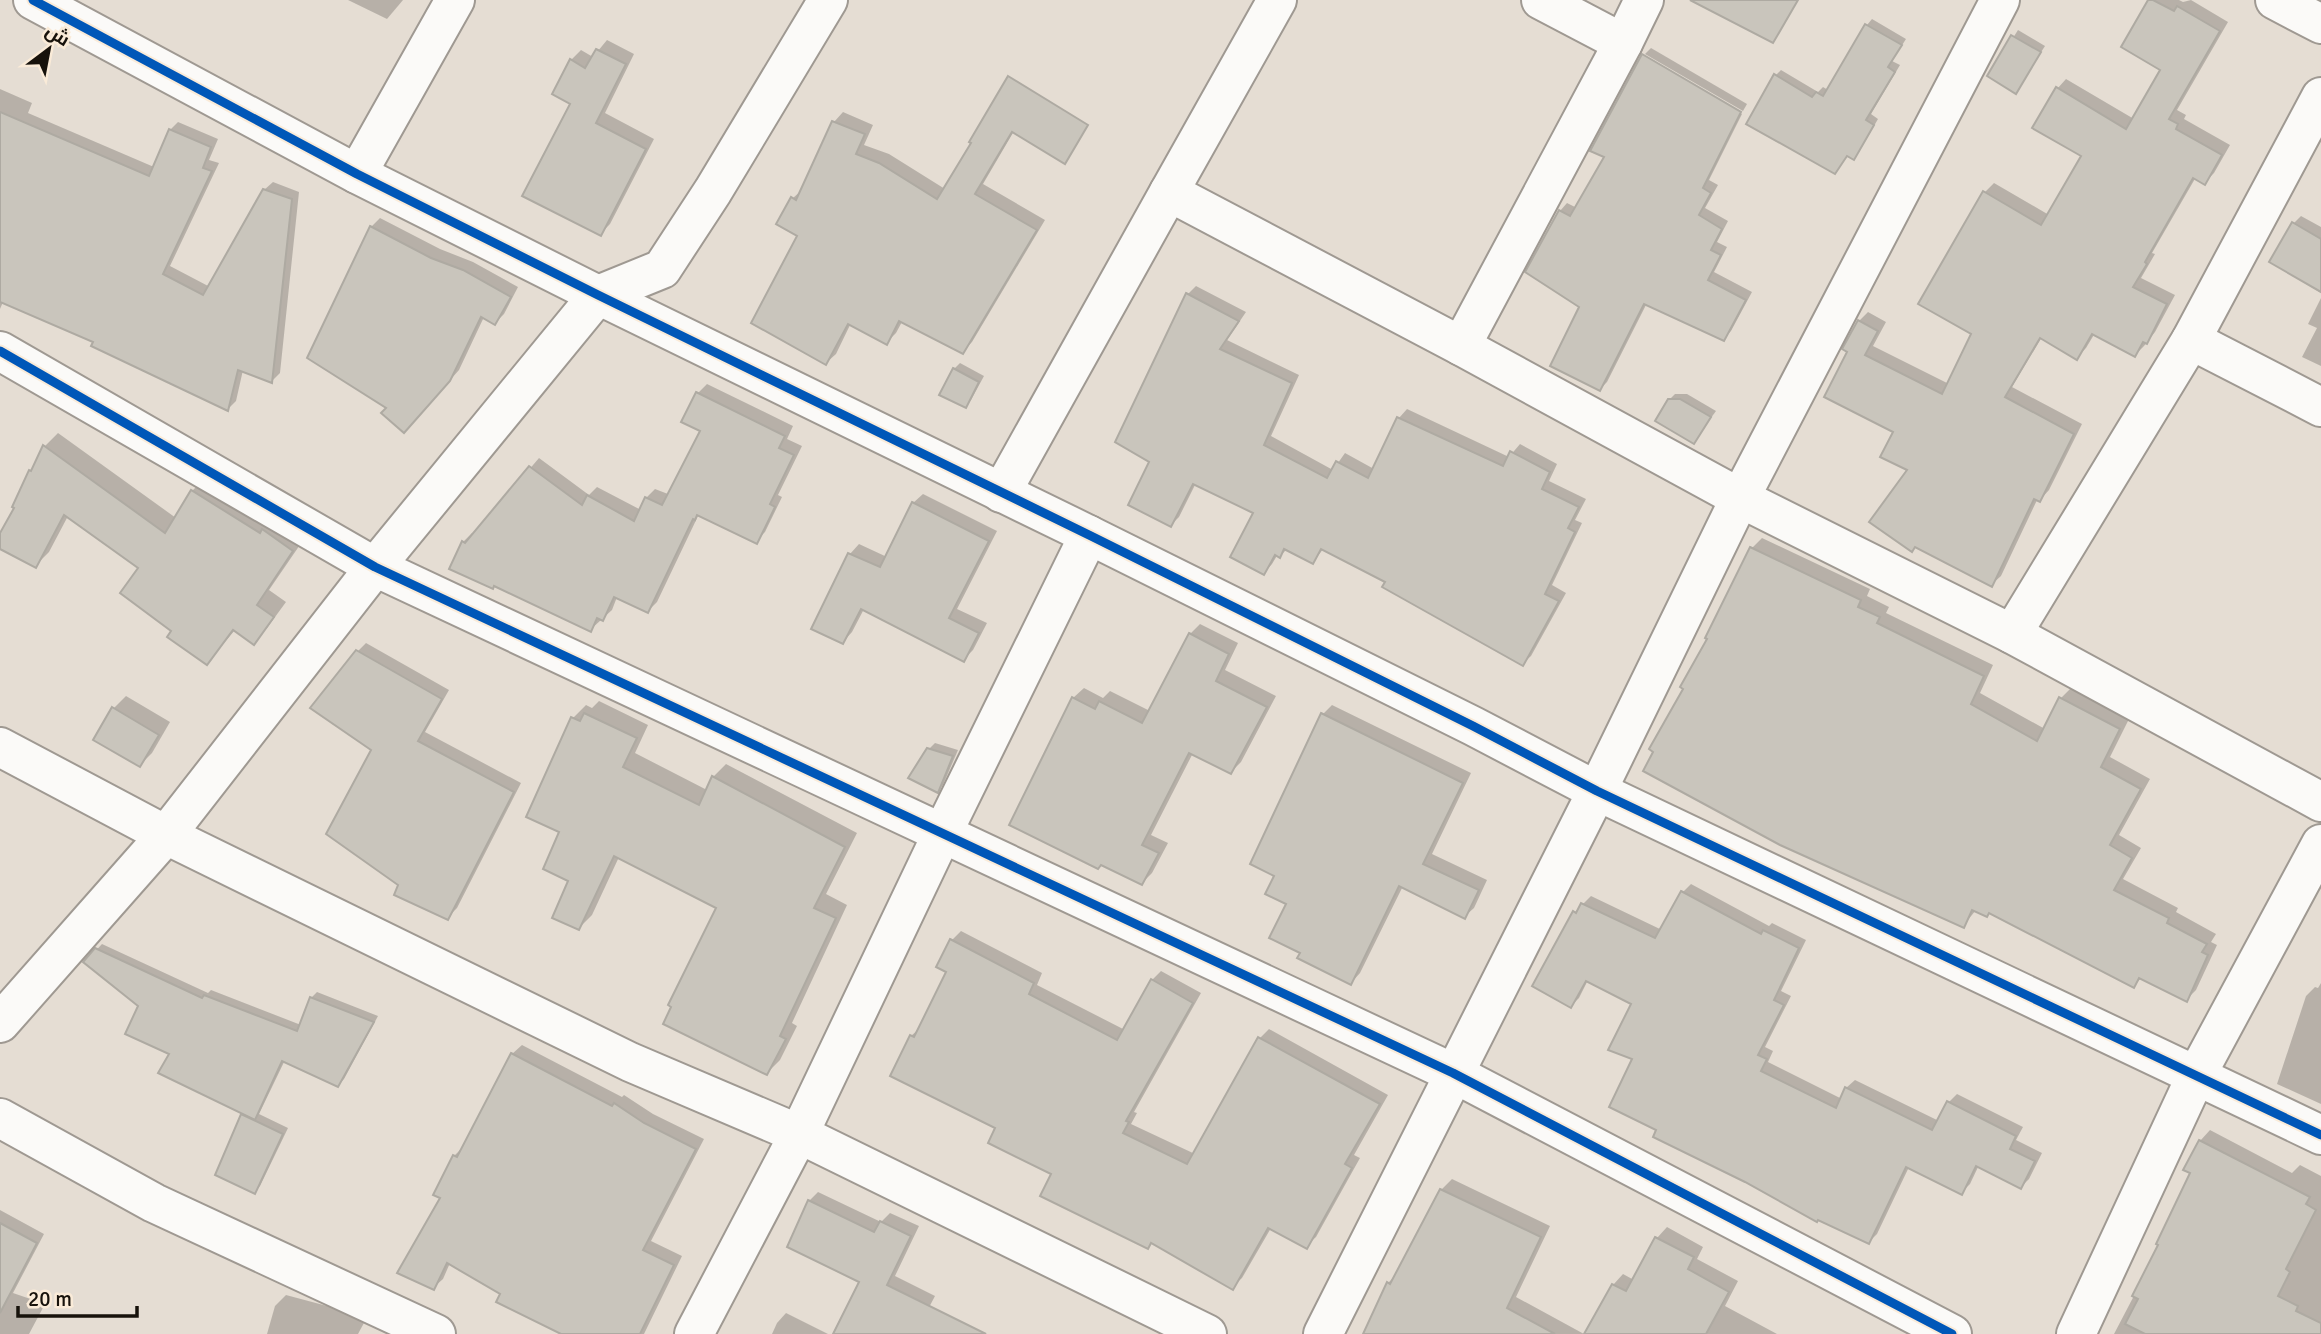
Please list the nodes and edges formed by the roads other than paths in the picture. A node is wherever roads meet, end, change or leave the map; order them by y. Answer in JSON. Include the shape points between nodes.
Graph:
{"nodes":[{"id":1,"x":33,"y":0,"type":"edge"},
{"id":2,"x":455,"y":0,"type":"edge"},
{"id":3,"x":828,"y":0,"type":"edge"},
{"id":4,"x":1277,"y":0,"type":"edge"},
{"id":5,"x":1541,"y":0,"type":"edge"},
{"id":6,"x":1644,"y":0,"type":"edge"},
{"id":7,"x":2000,"y":0,"type":"edge"},
{"id":8,"x":2275,"y":0,"type":"edge"},
{"id":9,"x":2321,"y":24,"type":"edge"},
{"id":10,"x":1623,"y":43,"type":"junction"},
{"id":11,"x":2321,"y":97,"type":"edge"},
{"id":12,"x":357,"y":174,"type":"junction"},
{"id":13,"x":1169,"y":192,"type":"junction"},
{"id":14,"x":598,"y":295,"type":"junction"},
{"id":15,"x":2191,"y":340,"type":"junction"},
{"id":16,"x":1461,"y":346,"type":"junction"},
{"id":17,"x":0,"y":351,"type":"edge"},
{"id":18,"x":2321,"y":407,"type":"edge"},
{"id":19,"x":1001,"y":493,"type":"junction"},
{"id":20,"x":1740,"y":498,"type":"junction"},
{"id":21,"x":1089,"y":535,"type":"junction"},
{"id":22,"x":375,"y":568,"type":"junction"},
{"id":23,"x":2012,"y":634,"type":"junction"},
{"id":24,"x":0,"y":747,"type":"edge"},
{"id":25,"x":1597,"y":791,"type":"junction"},
{"id":26,"x":2321,"y":802,"type":"edge"},
{"id":27,"x":942,"y":834,"type":"junction"},
{"id":28,"x":166,"y":835,"type":"junction"},
{"id":29,"x":2321,"y":844,"type":"edge"},
{"id":30,"x":0,"y":1023,"type":"edge"},
{"id":31,"x":1453,"y":1073,"type":"junction"},
{"id":32,"x":2196,"y":1076,"type":"junction"},
{"id":33,"x":0,"y":1118,"type":"edge"},
{"id":34,"x":799,"y":1134,"type":"junction"},
{"id":35,"x":2321,"y":1135,"type":"edge"},
{"id":36,"x":436,"y":1334,"type":"edge"},
{"id":37,"x":694,"y":1334,"type":"edge"},
{"id":38,"x":1207,"y":1334,"type":"edge"},
{"id":39,"x":1323,"y":1334,"type":"edge"},
{"id":40,"x":1952,"y":1334,"type":"edge"},
{"id":41,"x":2076,"y":1334,"type":"edge"}],
"edges":[{"from":1,"to":12,"type":"street"},
{"from":2,"to":12,"type":"street"},
{"from":3,"to":14,"type":"street","via":[[662,269]]},
{"from":4,"to":13,"type":"street"},
{"from":5,"to":10,"type":"street"},
{"from":6,"to":10,"type":"street"},
{"from":7,"to":20,"type":"street"},
{"from":8,"to":9,"type":"street"},
{"from":10,"to":16,"type":"street"},
{"from":11,"to":15,"type":"street"},
{"from":12,"to":14,"type":"street"},
{"from":13,"to":16,"type":"street"},
{"from":13,"to":19,"type":"street"},
{"from":14,"to":19,"type":"street"},
{"from":14,"to":22,"type":"street"},
{"from":15,"to":18,"type":"street"},
{"from":15,"to":23,"type":"street"},
{"from":16,"to":20,"type":"street"},
{"from":17,"to":22,"type":"street"},
{"from":19,"to":21,"type":"street"},
{"from":20,"to":23,"type":"street"},
{"from":20,"to":25,"type":"street"},
{"from":21,"to":25,"type":"street"},
{"from":21,"to":27,"type":"street"},
{"from":22,"to":27,"type":"street"},
{"from":22,"to":28,"type":"street"},
{"from":23,"to":26,"type":"street"},
{"from":24,"to":28,"type":"street"},
{"from":25,"to":31,"type":"street"},
{"from":25,"to":32,"type":"street"},
{"from":27,"to":31,"type":"street"},
{"from":27,"to":34,"type":"street"},
{"from":28,"to":30,"type":"street"},
{"from":28,"to":34,"type":"street","via":[[630,1062]]},
{"from":29,"to":32,"type":"street"},
{"from":31,"to":39,"type":"street"},
{"from":31,"to":40,"type":"street"},
{"from":32,"to":35,"type":"street"},
{"from":32,"to":41,"type":"street"},
{"from":33,"to":36,"type":"street","via":[[154,1203]]},
{"from":34,"to":37,"type":"street"},
{"from":34,"to":38,"type":"street"}]}
